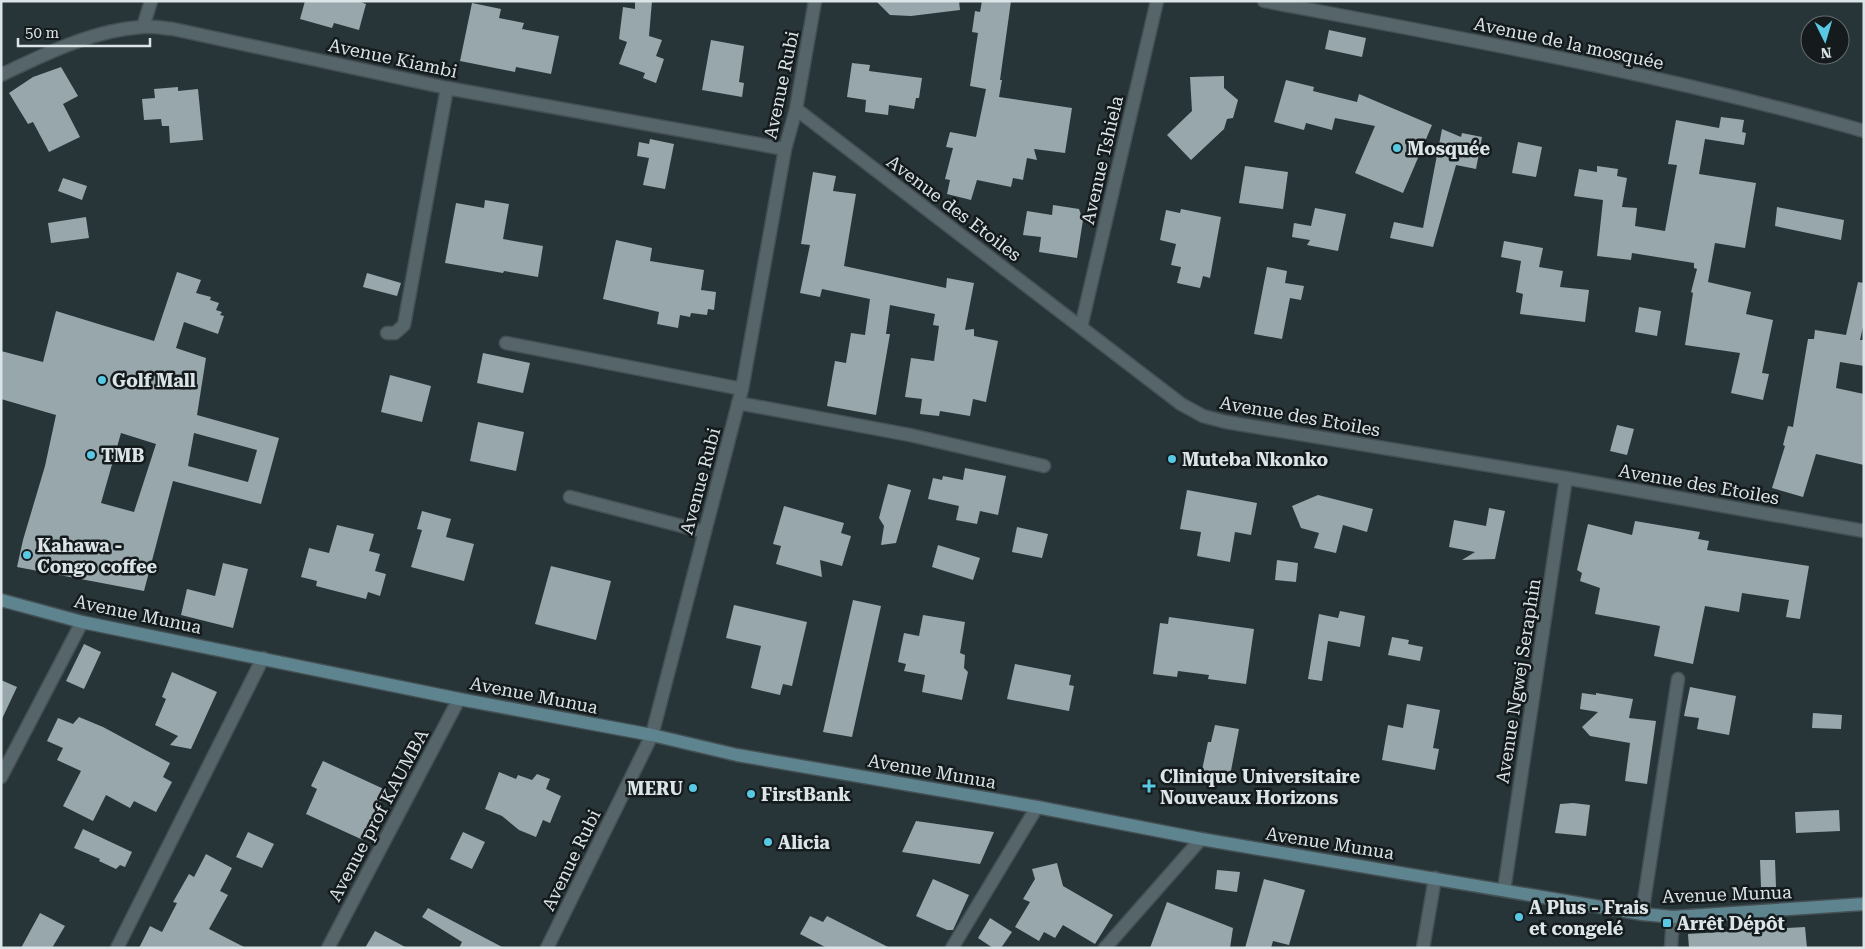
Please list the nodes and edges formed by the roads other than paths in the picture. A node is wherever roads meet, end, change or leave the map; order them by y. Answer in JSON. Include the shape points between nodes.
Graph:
{"nodes":[{"id":1,"x":151,"y":1,"type":"edge"},
{"id":2,"x":815,"y":1,"type":"edge"},
{"id":3,"x":1157,"y":1,"type":"edge"},
{"id":4,"x":1264,"y":1,"type":"edge"},
{"id":5,"x":143,"y":27,"type":"junction"},
{"id":6,"x":1,"y":75,"type":"edge"},
{"id":7,"x":447,"y":88,"type":"junction"},
{"id":8,"x":796,"y":110,"type":"junction"},
{"id":9,"x":1864,"y":130,"type":"edge"},
{"id":10,"x":785,"y":149,"type":"junction"},
{"id":11,"x":1080,"y":327,"type":"junction"},
{"id":12,"x":387,"y":333,"type":"dead end"},
{"id":13,"x":506,"y":343,"type":"dead end"},
{"id":14,"x":742,"y":389,"type":"junction"},
{"id":15,"x":738,"y":403,"type":"junction"},
{"id":16,"x":1044,"y":466,"type":"dead end"},
{"id":17,"x":1566,"y":478,"type":"junction"},
{"id":18,"x":570,"y":497,"type":"dead end"},
{"id":19,"x":705,"y":532,"type":"junction"},
{"id":20,"x":1864,"y":532,"type":"edge"},
{"id":21,"x":1,"y":600,"type":"edge"},
{"id":22,"x":82,"y":622,"type":"junction"},
{"id":23,"x":263,"y":658,"type":"junction"},
{"id":24,"x":1678,"y":679,"type":"dead end"},
{"id":25,"x":460,"y":699,"type":"junction"},
{"id":26,"x":652,"y":735,"type":"junction"},
{"id":27,"x":1,"y":777,"type":"edge"},
{"id":28,"x":1037,"y":807,"type":"junction"},
{"id":29,"x":1201,"y":839,"type":"junction"},
{"id":30,"x":1435,"y":878,"type":"junction"},
{"id":31,"x":1504,"y":890,"type":"junction"},
{"id":32,"x":1864,"y":904,"type":"edge"},
{"id":33,"x":1642,"y":914,"type":"junction"},
{"id":34,"x":1673,"y":917,"type":"junction"},
{"id":35,"x":117,"y":948,"type":"edge"},
{"id":36,"x":328,"y":948,"type":"edge"},
{"id":37,"x":547,"y":948,"type":"edge"},
{"id":38,"x":952,"y":948,"type":"edge"},
{"id":39,"x":1106,"y":948,"type":"edge"},
{"id":40,"x":1423,"y":948,"type":"edge"},
{"id":41,"x":1671,"y":948,"type":"edge"}],
"edges":[{"from":1,"to":5,"type":"street"},
{"from":2,"to":8,"type":"street","name":"Avenue Rubi"},
{"from":3,"to":11,"type":"street","name":"Avenue Tshiela"},
{"from":4,"to":9,"type":"street","name":"Avenue de la mosquée","via":[[1525,51],[1728,95]]},
{"from":5,"to":6,"type":"street","name":"Avenue Kiambi","via":[[79,41]]},
{"from":5,"to":7,"type":"street","name":"Avenue Kiambi","via":[[173,29]]},
{"from":7,"to":10,"type":"street","name":"Avenue Kiambi"},
{"from":7,"to":12,"type":"street","via":[[404,325],[395,332]]},
{"from":8,"to":10,"type":"street","name":"Avenue Rubi"},
{"from":8,"to":11,"type":"street","name":"Avenue des Etoiles"},
{"from":10,"to":14,"type":"street","name":"Avenue Rubi"},
{"from":11,"to":17,"type":"street","name":"Avenue des Etoiles","via":[[1181,404],[1203,416]]},
{"from":13,"to":14,"type":"street"},
{"from":14,"to":15,"type":"street","name":"Avenue Rubi"},
{"from":15,"to":16,"type":"street","via":[[910,435]]},
{"from":15,"to":19,"type":"street","name":"Avenue Rubi"},
{"from":17,"to":20,"type":"street","name":"Avenue des Etoiles"},
{"from":17,"to":31,"type":"street","name":"Avenue Ngwej Seraphin"},
{"from":18,"to":19,"type":"street"},
{"from":19,"to":26,"type":"street","name":"Avenue Rubi"},
{"from":21,"to":22,"type":"main road","name":"Avenue Munua"},
{"from":22,"to":23,"type":"main road","name":"Avenue Munua"},
{"from":22,"to":27,"type":"street"},
{"from":23,"to":25,"type":"main road","name":"Avenue Munua"},
{"from":23,"to":35,"type":"street"},
{"from":24,"to":33,"type":"street"},
{"from":25,"to":26,"type":"main road","name":"Avenue Munua"},
{"from":25,"to":36,"type":"street","name":"Avenue prof KAUMBA"},
{"from":26,"to":28,"type":"main road","name":"Avenue Munua","via":[[737,755]]},
{"from":26,"to":37,"type":"street","name":"Avenue Rubi"},
{"from":28,"to":29,"type":"main road","name":"Avenue Munua"},
{"from":28,"to":38,"type":"street"},
{"from":29,"to":30,"type":"main road","name":"Avenue Munua"},
{"from":29,"to":39,"type":"street"},
{"from":30,"to":31,"type":"main road","name":"Avenue Munua"},
{"from":30,"to":40,"type":"street"},
{"from":31,"to":33,"type":"main road","name":"Avenue Munua"},
{"from":32,"to":34,"type":"main road","name":"Avenue Munua"},
{"from":33,"to":34,"type":"main road","name":"Avenue Munua"},
{"from":34,"to":41,"type":"street"}]}
